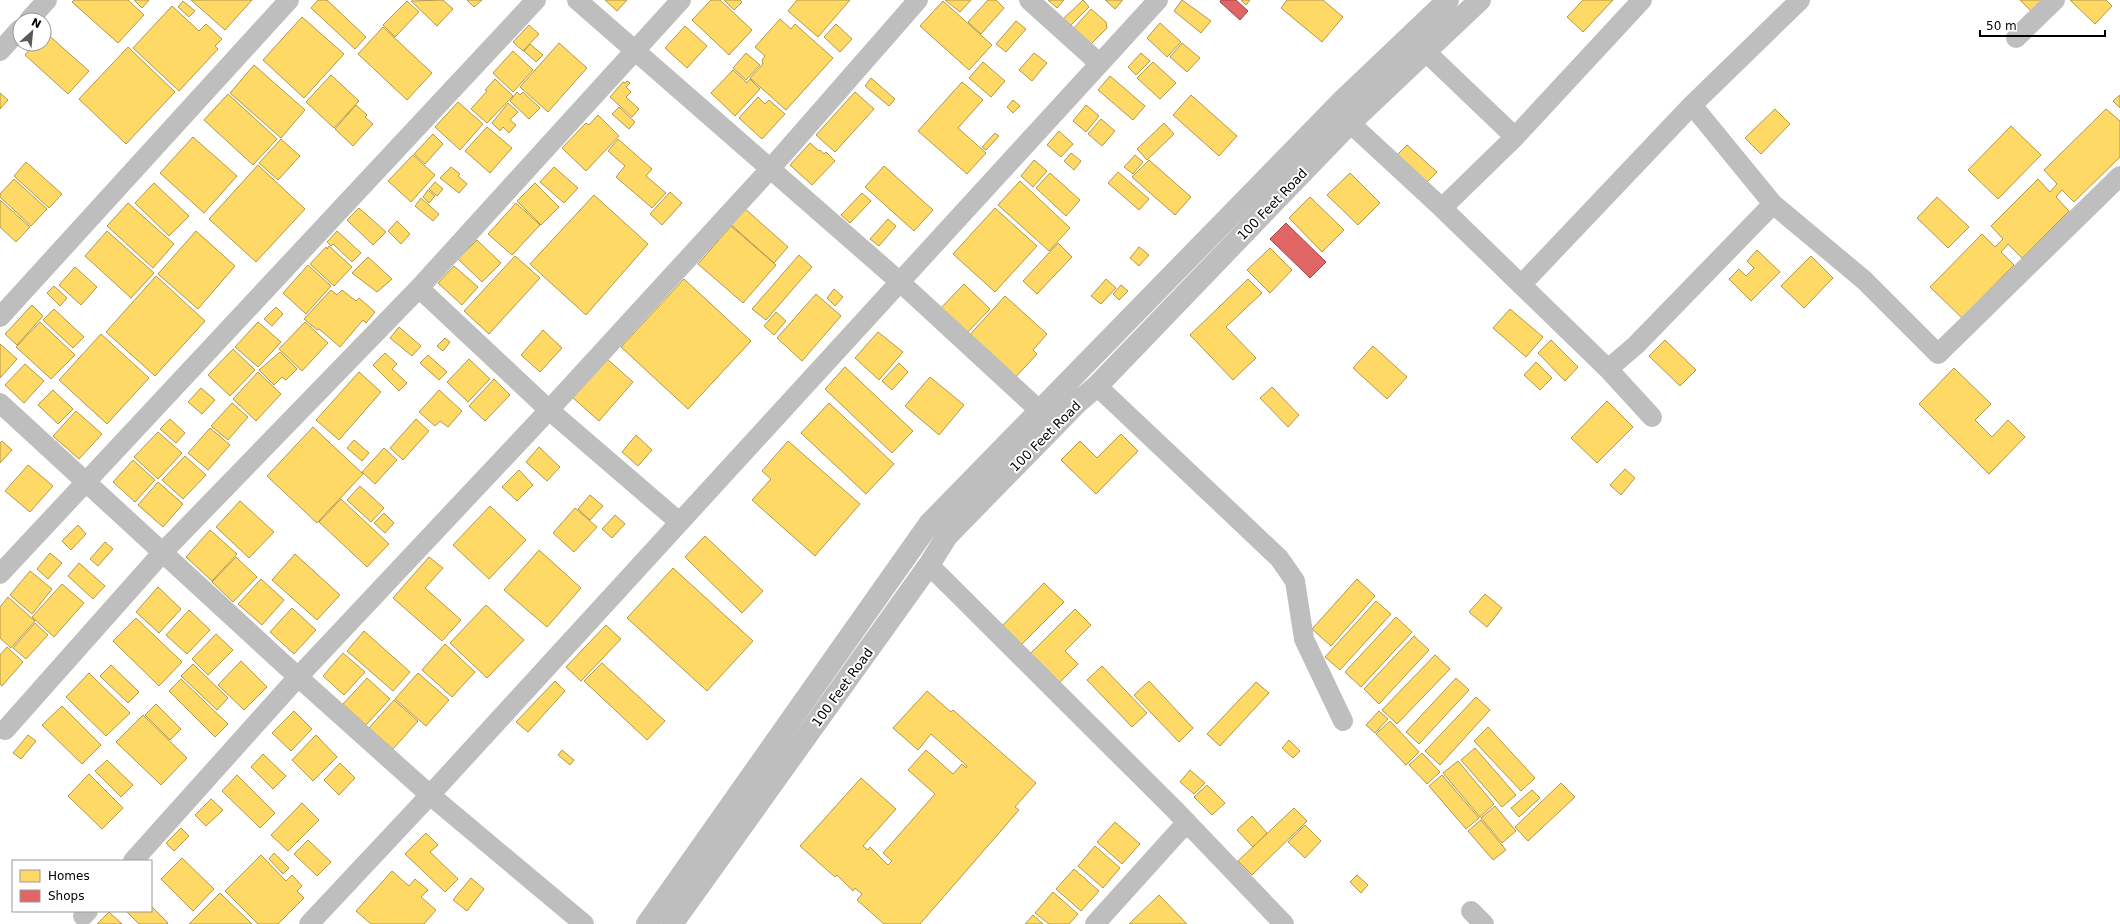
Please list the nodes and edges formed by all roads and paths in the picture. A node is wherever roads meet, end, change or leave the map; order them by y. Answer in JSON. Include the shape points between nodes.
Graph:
{"nodes":[{"id":1,"x":47,"y":0,"type":"edge"},
{"id":2,"x":289,"y":0,"type":"edge"},
{"id":3,"x":536,"y":0,"type":"edge"},
{"id":4,"x":577,"y":0,"type":"edge"},
{"id":5,"x":680,"y":0,"type":"edge"},
{"id":6,"x":918,"y":0,"type":"edge"},
{"id":7,"x":1029,"y":0,"type":"edge"},
{"id":8,"x":1158,"y":0,"type":"edge"},
{"id":9,"x":1448,"y":0,"type":"edge"},
{"id":10,"x":1480,"y":0,"type":"edge"},
{"id":11,"x":1642,"y":0,"type":"edge"},
{"id":12,"x":1800,"y":0,"type":"edge"},
{"id":13,"x":2054,"y":0,"type":"edge"},
{"id":14,"x":36,"y":12,"type":"edge"},
{"id":15,"x":12,"y":38,"type":"edge"},
{"id":16,"x":2016,"y":38,"type":"dead end"},
{"id":17,"x":635,"y":50,"type":"junction"},
{"id":18,"x":0,"y":51,"type":"edge"},
{"id":19,"x":1425,"y":52,"type":"junction"},
{"id":20,"x":1099,"y":63,"type":"junction"},
{"id":21,"x":1692,"y":105,"type":"junction"},
{"id":22,"x":1350,"y":123,"type":"junction"},
{"id":23,"x":1515,"y":137,"type":"junction"},
{"id":24,"x":771,"y":168,"type":"junction"},
{"id":25,"x":2120,"y":176,"type":"edge"},
{"id":26,"x":1773,"y":204,"type":"junction"},
{"id":27,"x":1442,"y":208,"type":"junction"},
{"id":28,"x":900,"y":282,"type":"junction"},
{"id":29,"x":1521,"y":285,"type":"junction"},
{"id":30,"x":419,"y":288,"type":"junction"},
{"id":31,"x":0,"y":317,"type":"edge"},
{"id":32,"x":1608,"y":369,"type":"junction"},
{"id":33,"x":1097,"y":386,"type":"junction"},
{"id":34,"x":0,"y":403,"type":"edge"},
{"id":35,"x":549,"y":410,"type":"junction"},
{"id":36,"x":1652,"y":417,"type":"dead end"},
{"id":37,"x":1048,"y":418,"type":"junction"},
{"id":38,"x":86,"y":482,"type":"junction"},
{"id":39,"x":678,"y":521,"type":"junction"},
{"id":40,"x":163,"y":552,"type":"junction"},
{"id":41,"x":929,"y":565,"type":"junction"},
{"id":42,"x":0,"y":574,"type":"edge"},
{"id":43,"x":298,"y":677,"type":"junction"},
{"id":44,"x":1343,"y":721,"type":"dead end"},
{"id":45,"x":5,"y":730,"type":"dead end"},
{"id":46,"x":430,"y":795,"type":"junction"},
{"id":47,"x":1187,"y":822,"type":"junction"},
{"id":48,"x":134,"y":860,"type":"edge"},
{"id":49,"x":309,"y":924,"type":"edge"},
{"id":50,"x":584,"y":924,"type":"edge"},
{"id":51,"x":647,"y":924,"type":"edge"},
{"id":52,"x":672,"y":924,"type":"edge"},
{"id":53,"x":1095,"y":924,"type":"edge"},
{"id":54,"x":1284,"y":924,"type":"edge"}],
"edges":[{"from":1,"to":14,"type":"street"},
{"from":2,"to":31,"type":"street"},
{"from":3,"to":38,"type":"street"},
{"from":4,"to":17,"type":"street"},
{"from":5,"to":17,"type":"street"},
{"from":6,"to":24,"type":"street"},
{"from":7,"to":20,"type":"street"},
{"from":8,"to":20,"type":"street"},
{"from":9,"to":37,"type":"street","name":"100 Feet Road","via":[[1343,100]]},
{"from":10,"to":19,"type":"street","name":"100 Feet Road"},
{"from":11,"to":23,"type":"street"},
{"from":12,"to":21,"type":"street"},
{"from":13,"to":16,"type":"street"},
{"from":15,"to":18,"type":"street"},
{"from":17,"to":24,"type":"street"},
{"from":17,"to":30,"type":"street"},
{"from":19,"to":22,"type":"street","name":"100 Feet Road"},
{"from":19,"to":23,"type":"street"},
{"from":20,"to":28,"type":"street"},
{"from":21,"to":26,"type":"street"},
{"from":21,"to":29,"type":"street"},
{"from":22,"to":27,"type":"street"},
{"from":22,"to":33,"type":"street","name":"100 Feet Road"},
{"from":23,"to":27,"type":"street"},
{"from":24,"to":28,"type":"street"},
{"from":24,"to":35,"type":"street"},
{"from":25,"to":26,"type":"street","via":[[1938,354],[1864,280]]},
{"from":26,"to":32,"type":"street","via":[[1636,345]]},
{"from":27,"to":29,"type":"street"},
{"from":28,"to":37,"type":"street"},
{"from":28,"to":39,"type":"street"},
{"from":29,"to":32,"type":"street"},
{"from":30,"to":35,"type":"street"},
{"from":30,"to":40,"type":"street"},
{"from":32,"to":36,"type":"street"},
{"from":33,"to":37,"type":"street","name":"100 Feet Road","via":[[1078,402]]},
{"from":33,"to":44,"type":"street","via":[[1279,558],[1295,581],[1304,639]]},
{"from":34,"to":38,"type":"street"},
{"from":35,"to":39,"type":"street"},
{"from":35,"to":43,"type":"street"},
{"from":37,"to":41,"type":"street","name":"100 Feet Road","via":[[947,536]]},
{"from":37,"to":51,"type":"street","name":"100 Feet Road","via":[[929,524]]},
{"from":38,"to":40,"type":"street"},
{"from":38,"to":42,"type":"street"},
{"from":39,"to":46,"type":"street"},
{"from":40,"to":43,"type":"street"},
{"from":40,"to":45,"type":"street"},
{"from":41,"to":47,"type":"street"},
{"from":41,"to":52,"type":"street","name":"100 Feet Road"},
{"from":43,"to":46,"type":"street"},
{"from":43,"to":48,"type":"street"},
{"from":46,"to":49,"type":"street"},
{"from":46,"to":50,"type":"street"},
{"from":47,"to":53,"type":"street"},
{"from":47,"to":54,"type":"street"}]}
